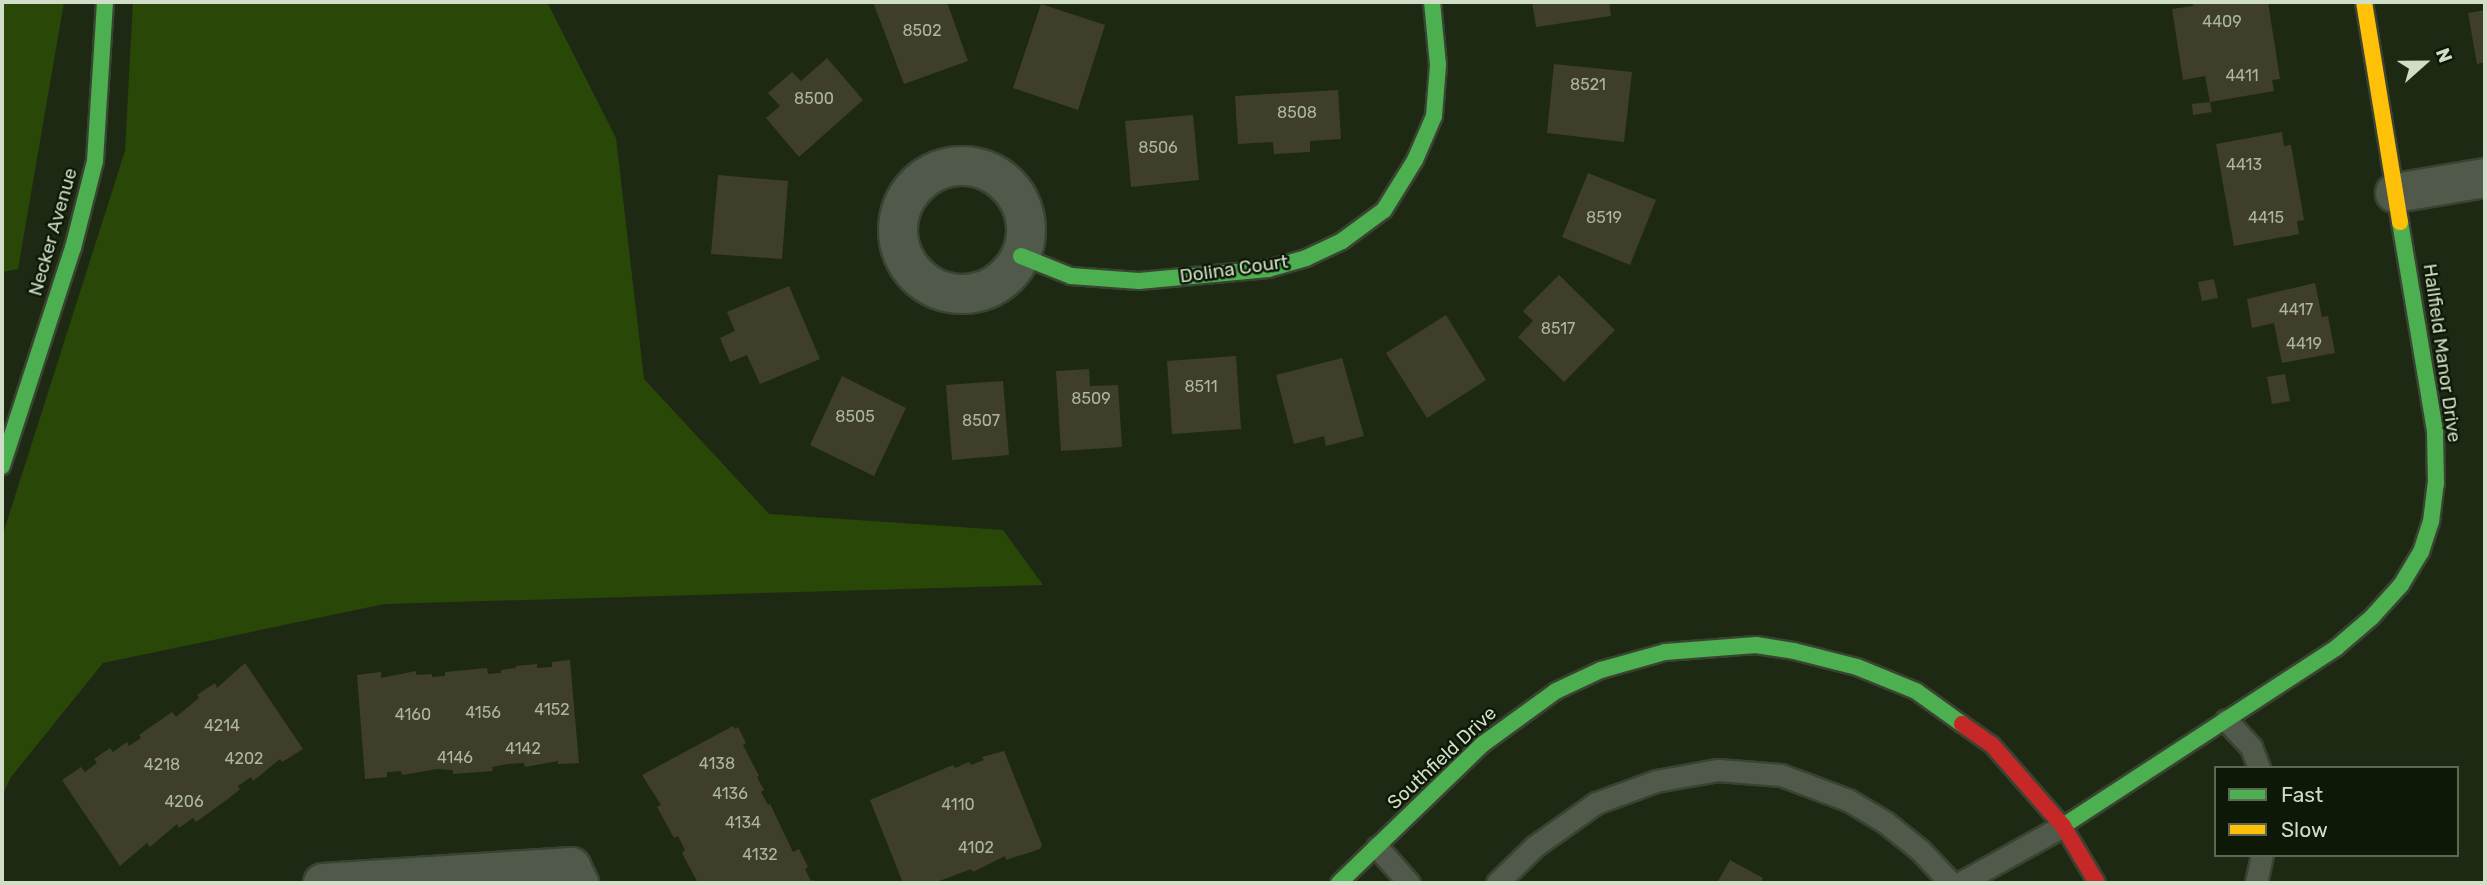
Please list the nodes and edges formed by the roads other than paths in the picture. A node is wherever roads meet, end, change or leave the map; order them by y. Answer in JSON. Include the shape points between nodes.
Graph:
{"nodes":[{"id":1,"x":105,"y":2,"type":"edge"},
{"id":2,"x":1432,"y":2,"type":"edge"},
{"id":3,"x":2364,"y":2,"type":"edge"},
{"id":4,"x":2485,"y":178,"type":"edge"},
{"id":5,"x":2395,"y":192,"type":"junction"},
{"id":6,"x":1021,"y":256,"type":"dead end"},
{"id":7,"x":2,"y":466,"type":"edge"},
{"id":8,"x":2226,"y":719,"type":"junction"},
{"id":9,"x":2258,"y":766,"type":"edge"},
{"id":10,"x":2063,"y":826,"type":"junction"},
{"id":11,"x":1377,"y":847,"type":"junction"},
{"id":12,"x":2262,"y":857,"type":"edge"},
{"id":13,"x":323,"y":883,"type":"edge"},
{"id":14,"x":579,"y":883,"type":"edge"},
{"id":15,"x":1339,"y":883,"type":"edge"},
{"id":16,"x":1409,"y":883,"type":"edge"},
{"id":17,"x":1497,"y":883,"type":"edge"},
{"id":18,"x":1951,"y":883,"type":"edge"},
{"id":19,"x":1960,"y":883,"type":"edge"},
{"id":20,"x":2097,"y":883,"type":"edge"},
{"id":21,"x":2256,"y":883,"type":"edge"}],
"edges":[{"from":1,"to":7,"type":"street","name":"Necker Avenue","via":[[95,160],[74,248]]},
{"from":2,"to":6,"type":"street","name":"Dolina Court","via":[[1438,65],[1434,116],[1415,160],[1384,210],[1342,241],[1268,269],[1139,281],[1071,276]]},
{"from":3,"to":5,"type":"street","name":"Hallfield Manor Drive"},
{"from":4,"to":5,"type":"street"},
{"from":5,"to":8,"type":"street","name":"Hallfield Manor Drive","via":[[2435,431],[2431,522],[2421,552],[2401,585],[2372,617],[2336,648]]},
{"from":8,"to":9,"type":"lane","via":[[2251,747]]},
{"from":8,"to":10,"type":"street","name":"Hallfield Manor Drive"},
{"from":10,"to":11,"type":"street","name":"Southfield Drive","via":[[1993,746],[1916,691],[1857,667],[1794,651],[1756,645],[1708,646],[1665,652],[1601,670],[1556,691],[1483,744]]},
{"from":10,"to":19,"type":"lane"},
{"from":10,"to":20,"type":"street","name":"Southfield Drive"},
{"from":11,"to":15,"type":"street","name":"Southfield Drive"},
{"from":11,"to":16,"type":"lane"},
{"from":12,"to":21,"type":"lane"},
{"from":13,"to":14,"type":"street","via":[[571,867]]},
{"from":17,"to":18,"type":"lane","via":[[1535,846],[1596,803],[1656,781],[1718,770],[1781,775],[1848,800],[1903,836]]}]}
